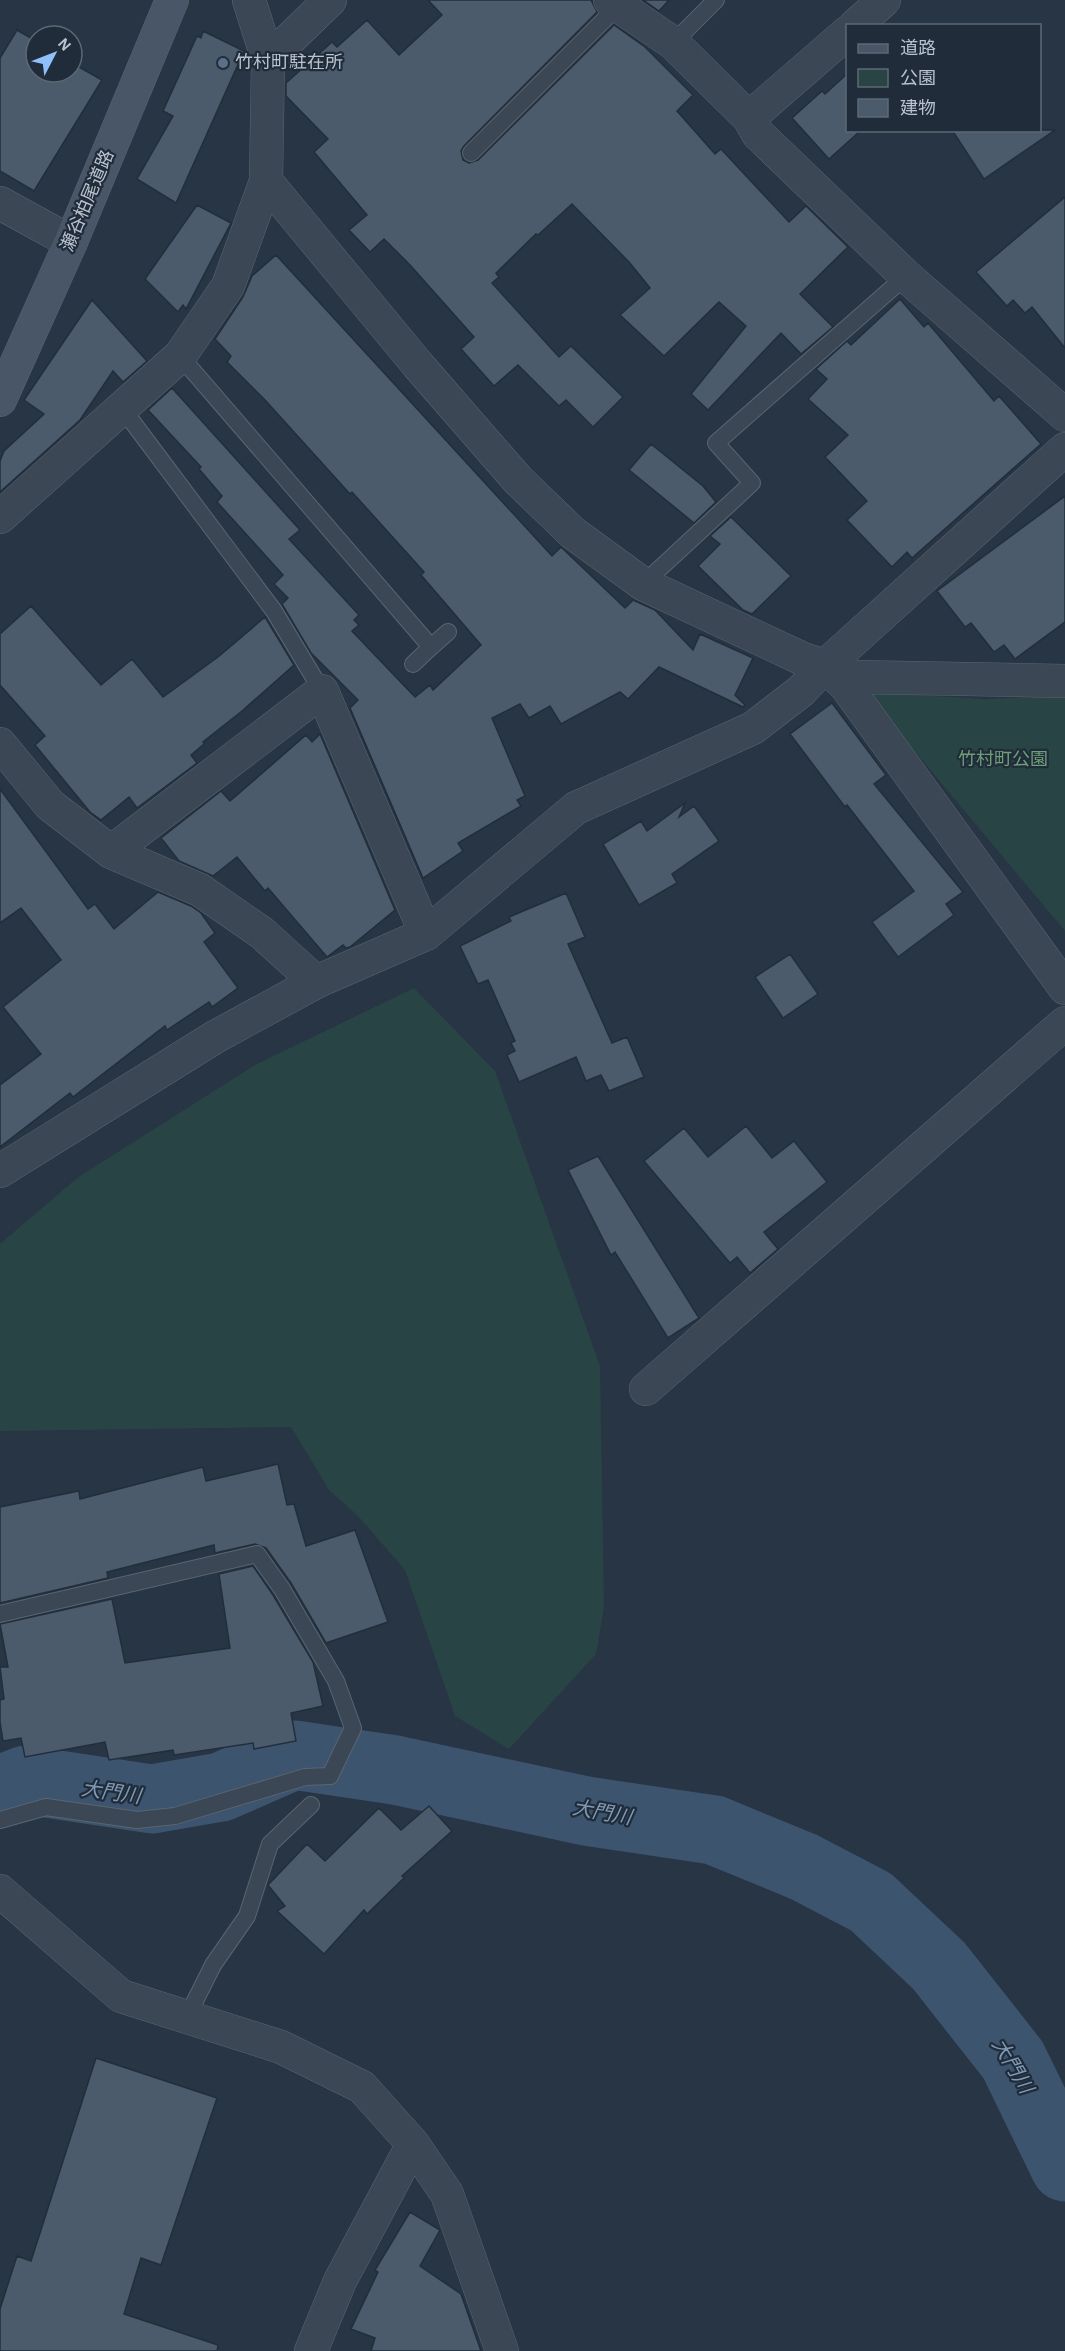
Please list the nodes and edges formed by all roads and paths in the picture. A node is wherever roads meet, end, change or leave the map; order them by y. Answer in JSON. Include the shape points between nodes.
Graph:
{"nodes":[{"id":1,"x":172,"y":0,"type":"edge"},
{"id":2,"x":249,"y":0,"type":"edge"},
{"id":3,"x":330,"y":0,"type":"edge"},
{"id":4,"x":716,"y":0,"type":"edge"},
{"id":5,"x":884,"y":0,"type":"edge"},
{"id":6,"x":614,"y":4,"type":"edge"},
{"id":7,"x":857,"y":24,"type":"edge"},
{"id":8,"x":846,"y":34,"type":"edge"},
{"id":9,"x":673,"y":43,"type":"junction"},
{"id":10,"x":268,"y":60,"type":"junction"},
{"id":11,"x":750,"y":118,"type":"junction"},
{"id":12,"x":471,"y":153,"type":"dead end"},
{"id":13,"x":266,"y":181,"type":"junction"},
{"id":14,"x":0,"y":203,"type":"edge"},
{"id":15,"x":71,"y":242,"type":"junction"},
{"id":16,"x":906,"y":276,"type":"junction"},
{"id":17,"x":180,"y":356,"type":"junction"},
{"id":18,"x":0,"y":400,"type":"edge"},
{"id":19,"x":122,"y":408,"type":"junction"},
{"id":20,"x":1065,"y":415,"type":"edge"},
{"id":21,"x":1065,"y":449,"type":"edge"},
{"id":22,"x":0,"y":517,"type":"edge"},
{"id":23,"x":643,"y":584,"type":"junction"},
{"id":24,"x":448,"y":632,"type":"dead end"},
{"id":25,"x":431,"y":647,"type":"junction"},
{"id":26,"x":413,"y":664,"type":"dead end"},
{"id":27,"x":825,"y":666,"type":"junction"},
{"id":28,"x":1065,"y":681,"type":"edge"},
{"id":29,"x":322,"y":691,"type":"junction"},
{"id":30,"x":0,"y":744,"type":"edge"},
{"id":31,"x":111,"y":852,"type":"junction"},
{"id":32,"x":426,"y":934,"type":"junction"},
{"id":33,"x":316,"y":982,"type":"junction"},
{"id":34,"x":1065,"y":988,"type":"edge"},
{"id":35,"x":1065,"y":1023,"type":"edge"},
{"id":36,"x":0,"y":1171,"type":"edge"},
{"id":37,"x":646,"y":1389,"type":"dead end"},
{"id":38,"x":0,"y":1614,"type":"edge"},
{"id":39,"x":311,"y":1805,"type":"dead end"},
{"id":40,"x":0,"y":1820,"type":"edge"},
{"id":41,"x":0,"y":1891,"type":"edge"},
{"id":42,"x":187,"y":2017,"type":"junction"},
{"id":43,"x":413,"y":2144,"type":"junction"},
{"id":44,"x":311,"y":2351,"type":"edge"},
{"id":45,"x":502,"y":2351,"type":"edge"}],
"edges":[{"from":1,"to":15,"type":"main road","name":"瀬谷柏尾道路"},
{"from":2,"to":10,"type":"street"},
{"from":3,"to":10,"type":"street"},
{"from":4,"to":9,"type":"lane"},
{"from":5,"to":7,"type":"street"},
{"from":6,"to":9,"type":"street"},
{"from":6,"to":12,"type":"lane"},
{"from":8,"to":11,"type":"street"},
{"from":9,"to":11,"type":"street"},
{"from":10,"to":13,"type":"street"},
{"from":11,"to":16,"type":"street","via":[[758,134]]},
{"from":13,"to":17,"type":"street","via":[[228,286]]},
{"from":13,"to":23,"type":"street","via":[[518,480],[573,533]]},
{"from":14,"to":15,"type":"street"},
{"from":15,"to":18,"type":"main road","name":"瀬谷柏尾道路"},
{"from":16,"to":20,"type":"street"},
{"from":16,"to":23,"type":"lane","via":[[716,443],[752,483]]},
{"from":17,"to":19,"type":"street"},
{"from":17,"to":25,"type":"lane"},
{"from":19,"to":22,"type":"street"},
{"from":19,"to":29,"type":"lane","via":[[274,611]]},
{"from":21,"to":27,"type":"street"},
{"from":23,"to":27,"type":"street"},
{"from":24,"to":25,"type":"lane"},
{"from":25,"to":26,"type":"lane"},
{"from":27,"to":28,"type":"street","via":[[855,677]]},
{"from":27,"to":32,"type":"street","via":[[801,691],[753,728],[576,808]]},
{"from":27,"to":34,"type":"street","via":[[846,686]]},
{"from":29,"to":31,"type":"street"},
{"from":29,"to":32,"type":"street"},
{"from":30,"to":31,"type":"street","via":[[50,805]]},
{"from":31,"to":33,"type":"street","via":[[200,890],[261,933]]},
{"from":32,"to":33,"type":"street"},
{"from":33,"to":36,"type":"street","via":[[215,1037]]},
{"from":35,"to":37,"type":"street"},
{"from":38,"to":40,"type":"lane","via":[[257,1554],[336,1681],[353,1728],[330,1776],[305,1777],[175,1816],[137,1820],[46,1807]]},
{"from":39,"to":42,"type":"lane","via":[[270,1844],[247,1916],[213,1965]]},
{"from":41,"to":42,"type":"street","via":[[121,1996]]},
{"from":42,"to":43,"type":"street","via":[[281,2047],[362,2087]]},
{"from":43,"to":44,"type":"street","via":[[340,2281]]},
{"from":43,"to":45,"type":"street","via":[[447,2194]]}]}
